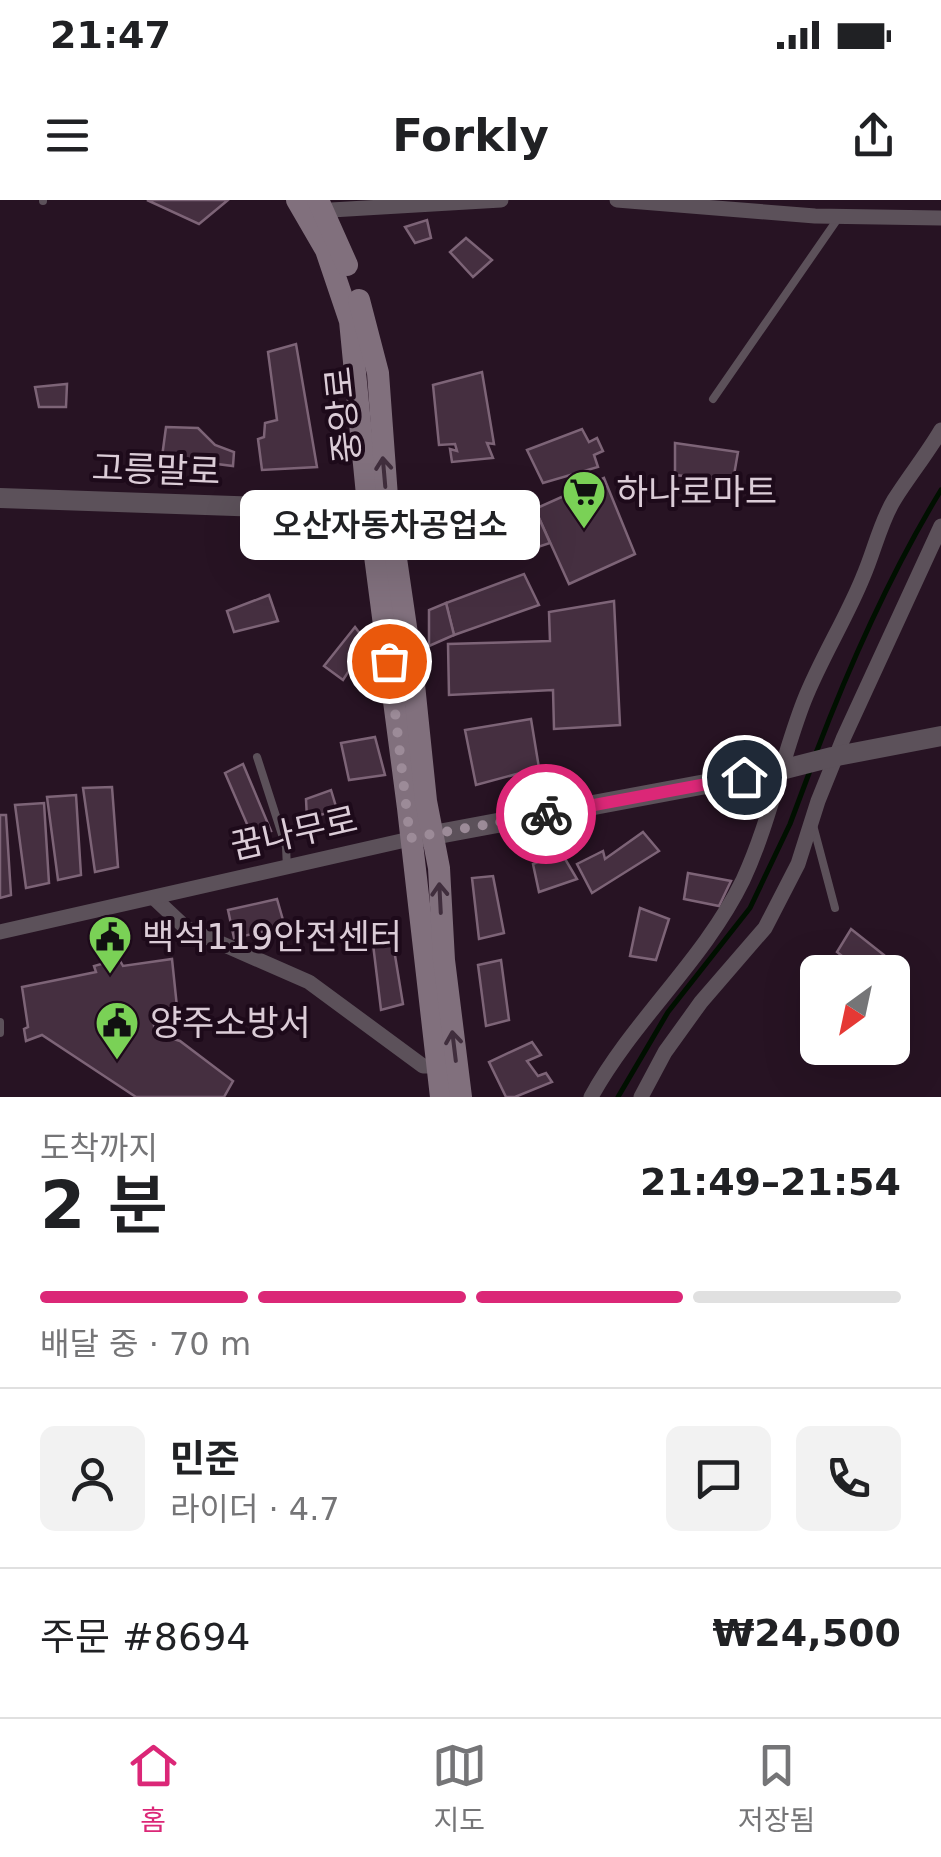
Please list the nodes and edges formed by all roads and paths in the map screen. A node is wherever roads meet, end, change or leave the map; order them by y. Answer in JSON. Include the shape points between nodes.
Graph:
{"nodes":[{"id":1,"x":501,"y":200,"type":"edge"},
{"id":2,"x":617,"y":200,"type":"edge"},
{"id":3,"x":311,"y":205,"type":"edge"},
{"id":4,"x":839,"y":216,"type":"junction"},
{"id":5,"x":941,"y":218,"type":"edge"},
{"id":6,"x":713,"y":399,"type":"dead end"},
{"id":7,"x":941,"y":430,"type":"edge"},
{"id":8,"x":0,"y":498,"type":"edge"},
{"id":9,"x":370,"y":514,"type":"junction"},
{"id":10,"x":941,"y":526,"type":"edge"},
{"id":11,"x":941,"y":736,"type":"edge"},
{"id":12,"x":836,"y":756,"type":"junction"},
{"id":13,"x":258,"y":758,"type":"dead end"},
{"id":14,"x":781,"y":770,"type":"junction"},
{"id":15,"x":812,"y":820,"type":"junction"},
{"id":16,"x":422,"y":837,"type":"junction"},
{"id":17,"x":287,"y":868,"type":"junction"},
{"id":18,"x":154,"y":898,"type":"junction"},
{"id":19,"x":835,"y":908,"type":"dead end"},
{"id":20,"x":0,"y":932,"type":"edge"},
{"id":21,"x":0,"y":1022,"type":"edge"},
{"id":22,"x":0,"y":1032,"type":"edge"},
{"id":23,"x":437,"y":1066,"type":"junction"},
{"id":24,"x":440,"y":1097,"type":"edge"},
{"id":25,"x":461,"y":1097,"type":"edge"},
{"id":26,"x":591,"y":1097,"type":"edge"},
{"id":27,"x":641,"y":1097,"type":"edge"}],
"edges":[{"from":1,"to":3,"type":"street"},
{"from":2,"to":4,"type":"street"},
{"from":3,"to":9,"type":"main road","name":"중앙로","via":[[350,322]]},
{"from":16,"to":3,"type":"main road","name":"중앙로","one_way":true,"via":[[378,374],[348,268]]},
{"from":4,"to":5,"type":"street"},
{"from":4,"to":6,"type":"lane"},
{"from":7,"to":14,"type":"street","via":[[892,503]]},
{"from":8,"to":9,"type":"street","name":"고릉말로"},
{"from":9,"to":16,"type":"main road","name":"중앙로"},
{"from":10,"to":12,"type":"street"},
{"from":11,"to":12,"type":"street"},
{"from":12,"to":14,"type":"street","name":"꿈나무로"},
{"from":12,"to":15,"type":"street"},
{"from":13,"to":17,"type":"lane"},
{"from":14,"to":16,"type":"street","name":"꿈나무로"},
{"from":14,"to":26,"type":"street","via":[[742,881],[700,952],[643,1019]]},
{"from":15,"to":19,"type":"lane"},
{"from":15,"to":27,"type":"street","via":[[798,864],[764,928],[701,1002]]},
{"from":16,"to":17,"type":"street","name":"꿈나무로"},
{"from":16,"to":23,"type":"main road","name":"중앙로"},
{"from":25,"to":16,"type":"main road","name":"중앙로","one_way":true},
{"from":17,"to":18,"type":"street","name":"꿈나무로"},
{"from":18,"to":20,"type":"street","name":"꿈나무로"},
{"from":18,"to":23,"type":"street","via":[[186,928],[309,982],[422,1066]]},
{"from":21,"to":22,"type":"lane"},
{"from":23,"to":24,"type":"main road","name":"중앙로"}]}
